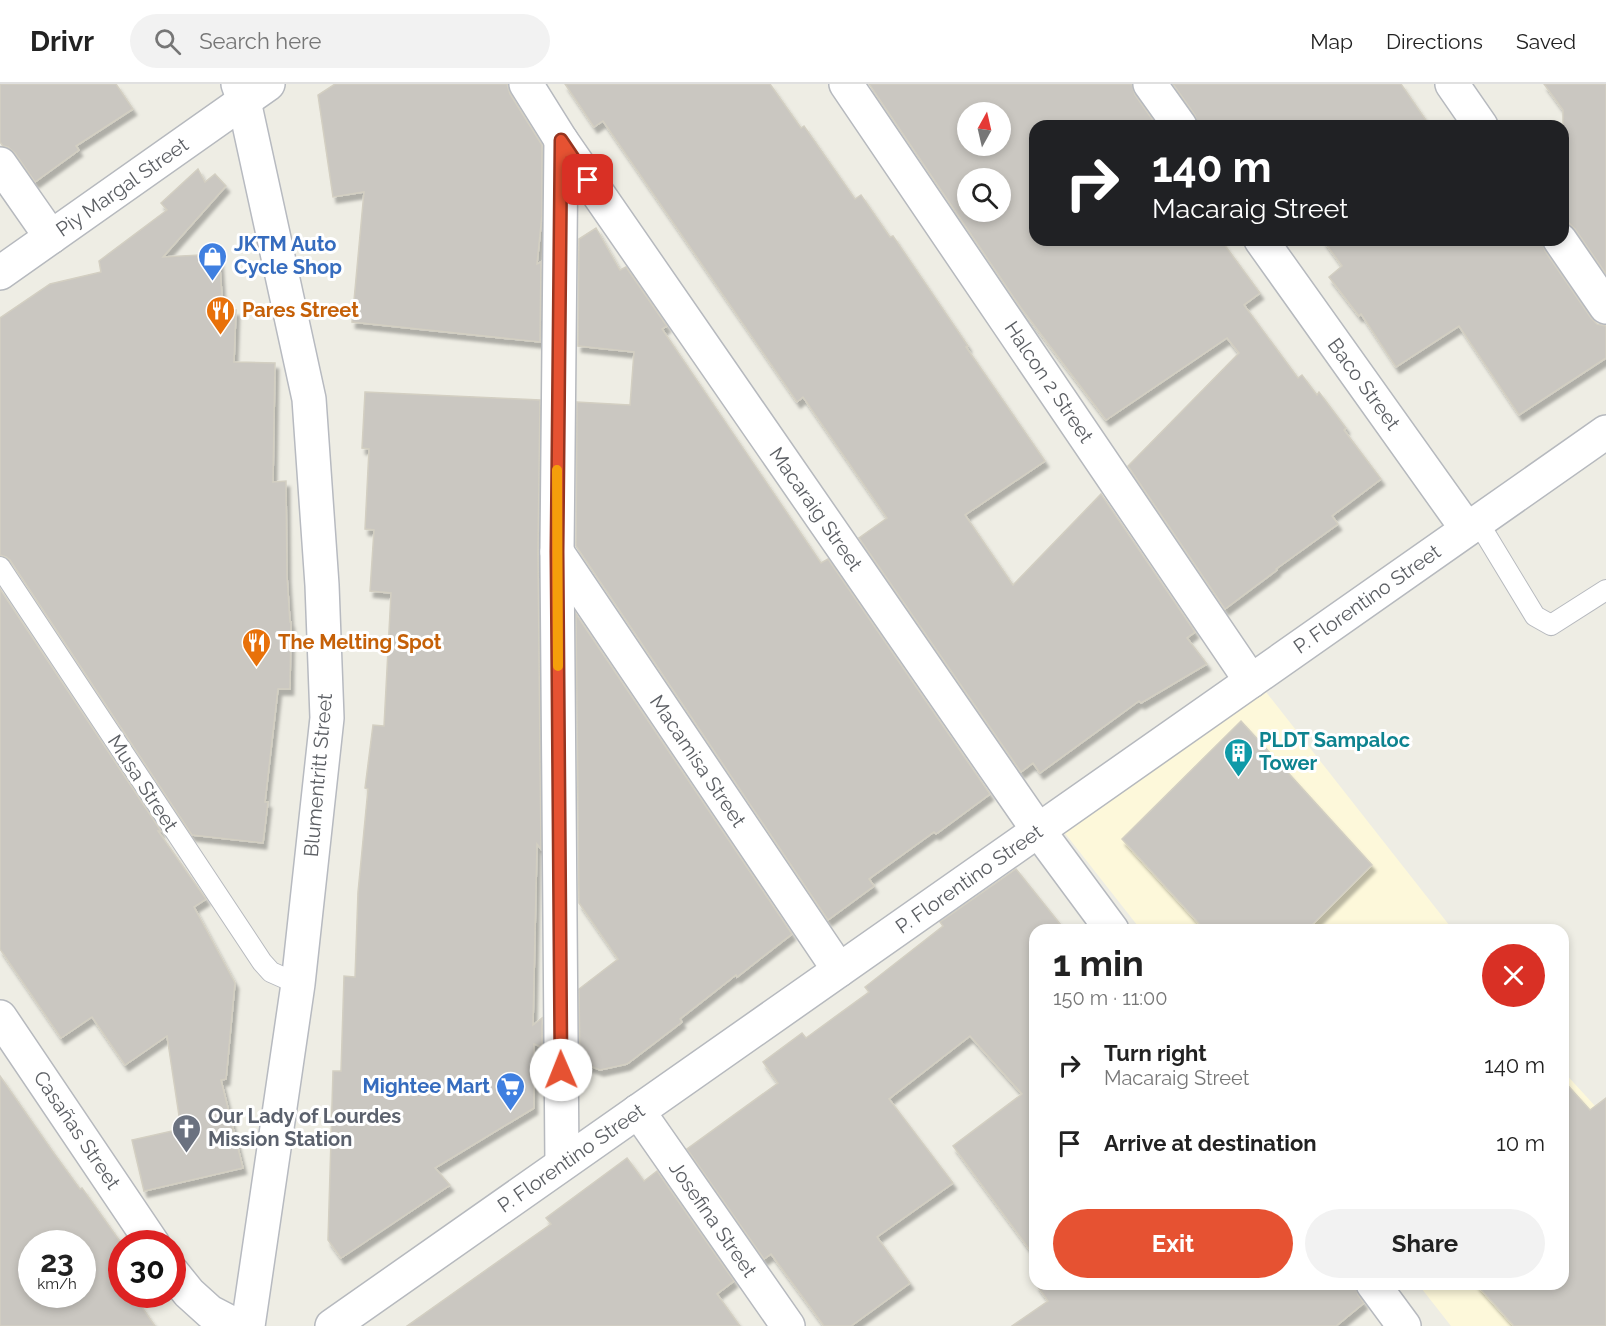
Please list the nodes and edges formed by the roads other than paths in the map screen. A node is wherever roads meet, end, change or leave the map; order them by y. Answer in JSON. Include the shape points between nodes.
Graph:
{"nodes":[{"id":1,"x":526,"y":84,"type":"edge"},
{"id":2,"x":846,"y":84,"type":"edge"},
{"id":3,"x":1150,"y":84,"type":"edge"},
{"id":4,"x":1452,"y":84,"type":"edge"},
{"id":5,"x":250,"y":90,"type":"edge"},
{"id":6,"x":1176,"y":120,"type":"edge"},
{"id":7,"x":1477,"y":120,"type":"edge"},
{"id":8,"x":561,"y":140,"type":"junction"},
{"id":9,"x":0,"y":164,"type":"edge"},
{"id":10,"x":51,"y":237,"type":"junction"},
{"id":11,"x":1265,"y":246,"type":"edge"},
{"id":12,"x":1564,"y":246,"type":"edge"},
{"id":13,"x":0,"y":273,"type":"edge"},
{"id":14,"x":1606,"y":307,"type":"edge"},
{"id":15,"x":1606,"y":432,"type":"edge"},
{"id":16,"x":1473,"y":525,"type":"junction"},
{"id":17,"x":557,"y":552,"type":"junction"},
{"id":18,"x":0,"y":567,"type":"edge"},
{"id":19,"x":1606,"y":590,"type":"edge"},
{"id":20,"x":1251,"y":681,"type":"junction"},
{"id":21,"x":1038,"y":830,"type":"junction"},
{"id":22,"x":1108,"y":924,"type":"edge"},
{"id":23,"x":839,"y":970,"type":"junction"},
{"id":24,"x":298,"y":984,"type":"junction"},
{"id":25,"x":0,"y":1017,"type":"edge"},
{"id":26,"x":638,"y":1111,"type":"junction"},
{"id":27,"x":562,"y":1164,"type":"junction"},
{"id":28,"x":144,"y":1230,"type":"edge"},
{"id":29,"x":186,"y":1289,"type":"edge"},
{"id":30,"x":1377,"y":1290,"type":"edge"},
{"id":31,"x":237,"y":1326,"type":"edge"},
{"id":32,"x":248,"y":1326,"type":"edge"},
{"id":33,"x":332,"y":1326,"type":"edge"},
{"id":34,"x":788,"y":1326,"type":"edge"},
{"id":35,"x":1404,"y":1326,"type":"edge"}],
"edges":[{"from":1,"to":8,"type":"street","name":"Macaraig Street"},
{"from":2,"to":20,"type":"street","name":"Halcon 2 Street"},
{"from":3,"to":6,"type":"street"},
{"from":4,"to":7,"type":"street"},
{"from":5,"to":10,"type":"street","name":"Piy Margal Street"},
{"from":5,"to":24,"type":"street","name":"Blumentritt Street","via":[[309,399],[322,585],[327,718]]},
{"from":8,"to":17,"type":"street"},
{"from":8,"to":21,"type":"street","name":"Macaraig Street"},
{"from":9,"to":10,"type":"street"},
{"from":10,"to":13,"type":"street","name":"Piy Margal Street"},
{"from":11,"to":16,"type":"street","name":"Baco Street"},
{"from":12,"to":14,"type":"street"},
{"from":15,"to":16,"type":"street","name":"P. Florentino Street"},
{"from":16,"to":19,"type":"lane","via":[[1535,616],[1551,625]]},
{"from":16,"to":20,"type":"street","name":"P. Florentino Street"},
{"from":17,"to":23,"type":"street","name":"Macamisa Street"},
{"from":17,"to":27,"type":"street"},
{"from":18,"to":24,"type":"lane","name":"Musa Street","via":[[262,962],[271,972]]},
{"from":20,"to":21,"type":"street","name":"P. Florentino Street"},
{"from":21,"to":22,"type":"street","name":"Macaraig Street"},
{"from":21,"to":23,"type":"street","name":"P. Florentino Street"},
{"from":23,"to":26,"type":"street","name":"P. Florentino Street"},
{"from":24,"to":32,"type":"street","name":"Blumentritt Street"},
{"from":25,"to":28,"type":"street","name":"Casañas Street"},
{"from":26,"to":27,"type":"street","name":"P. Florentino Street"},
{"from":26,"to":34,"type":"street","name":"Josefina Street"},
{"from":27,"to":33,"type":"street","name":"P. Florentino Street"},
{"from":29,"to":31,"type":"street","via":[[210,1312]]},
{"from":30,"to":35,"type":"street"}]}
